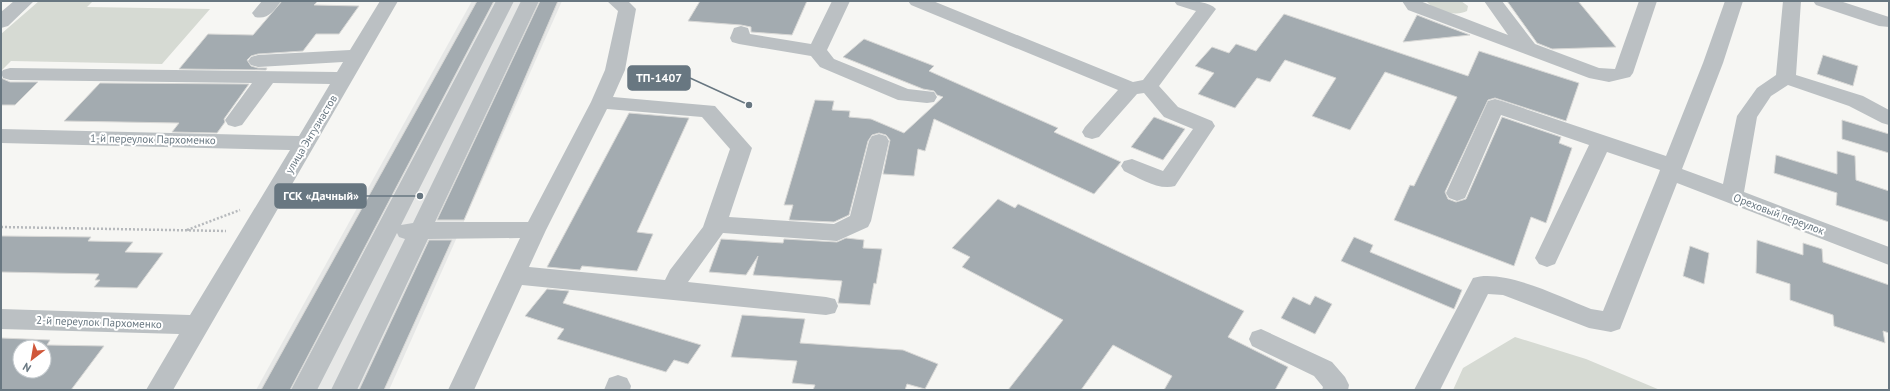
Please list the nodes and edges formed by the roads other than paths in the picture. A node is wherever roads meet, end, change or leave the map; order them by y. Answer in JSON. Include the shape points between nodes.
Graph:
{"nodes":[{"id":1,"x":25,"y":1,"type":"edge"},
{"id":2,"x":389,"y":1,"type":"edge"},
{"id":3,"x":505,"y":1,"type":"edge"},
{"id":4,"x":530,"y":1,"type":"edge"},
{"id":5,"x":616,"y":1,"type":"edge"},
{"id":6,"x":841,"y":1,"type":"edge"},
{"id":7,"x":917,"y":1,"type":"edge"},
{"id":8,"x":1183,"y":1,"type":"edge"},
{"id":9,"x":1411,"y":1,"type":"edge"},
{"id":10,"x":1493,"y":1,"type":"edge"},
{"id":11,"x":1648,"y":1,"type":"edge"},
{"id":12,"x":1734,"y":1,"type":"edge"},
{"id":13,"x":1792,"y":1,"type":"edge"},
{"id":14,"x":1822,"y":1,"type":"edge"},
{"id":15,"x":945,"y":6,"type":"edge"},
{"id":16,"x":1,"y":22,"type":"edge"},
{"id":17,"x":1886,"y":22,"type":"dead end"},
{"id":18,"x":741,"y":32,"type":"dead end"},
{"id":19,"x":1529,"y":50,"type":"junction"},
{"id":20,"x":817,"y":51,"type":"junction"},
{"id":21,"x":356,"y":56,"type":"junction"},
{"id":22,"x":262,"y":69,"type":"junction"},
{"id":23,"x":10,"y":74,"type":"dead end"},
{"id":24,"x":343,"y":78,"type":"junction"},
{"id":25,"x":1786,"y":78,"type":"junction"},
{"id":26,"x":1140,"y":87,"type":"junction"},
{"id":27,"x":927,"y":97,"type":"dead end"},
{"id":28,"x":601,"y":102,"type":"junction"},
{"id":29,"x":1889,"y":118,"type":"edge"},
{"id":30,"x":235,"y":120,"type":"dead end"},
{"id":31,"x":1092,"y":132,"type":"dead end"},
{"id":32,"x":1,"y":136,"type":"edge"},
{"id":33,"x":879,"y":141,"type":"dead end"},
{"id":34,"x":1601,"y":141,"type":"junction"},
{"id":35,"x":305,"y":143,"type":"junction"},
{"id":36,"x":1132,"y":166,"type":"dead end"},
{"id":37,"x":1670,"y":169,"type":"junction"},
{"id":38,"x":1457,"y":193,"type":"dead end"},
{"id":39,"x":1732,"y":195,"type":"junction"},
{"id":40,"x":715,"y":224,"type":"junction"},
{"id":41,"x":535,"y":230,"type":"junction"},
{"id":42,"x":386,"y":231,"type":"junction"},
{"id":43,"x":420,"y":231,"type":"junction"},
{"id":44,"x":1889,"y":256,"type":"edge"},
{"id":45,"x":1547,"y":258,"type":"dead end"},
{"id":46,"x":514,"y":275,"type":"junction"},
{"id":47,"x":673,"y":290,"type":"junction"},
{"id":48,"x":826,"y":306,"type":"dead end"},
{"id":49,"x":1,"y":319,"type":"edge"},
{"id":50,"x":197,"y":325,"type":"junction"},
{"id":51,"x":1261,"y":339,"type":"dead end"},
{"id":52,"x":159,"y":390,"type":"edge"},
{"id":53,"x":304,"y":390,"type":"edge"},
{"id":54,"x":344,"y":390,"type":"edge"},
{"id":55,"x":462,"y":390,"type":"edge"},
{"id":56,"x":1335,"y":390,"type":"edge"},
{"id":57,"x":1427,"y":390,"type":"edge"}],
"edges":[{"from":1,"to":16,"type":"street"},
{"from":2,"to":21,"type":"street","name":"улица Энтузиастов"},
{"from":3,"to":42,"type":"street"},
{"from":4,"to":43,"type":"street"},
{"from":5,"to":28,"type":"street","via":[[627,9],[615,70]]},
{"from":6,"to":20,"type":"street"},
{"from":7,"to":15,"type":"street"},
{"from":8,"to":26,"type":"street","via":[[1207,9]]},
{"from":9,"to":19,"type":"street","via":[[1414,6]]},
{"from":10,"to":19,"type":"street"},
{"from":11,"to":19,"type":"street","via":[[1623,73],[1617,76],[1596,74]]},
{"from":12,"to":37,"type":"street"},
{"from":13,"to":25,"type":"street"},
{"from":14,"to":17,"type":"street"},
{"from":15,"to":26,"type":"street"},
{"from":18,"to":20,"type":"street","via":[[738,38]]},
{"from":20,"to":27,"type":"street","via":[[827,63],[834,66],[905,95]]},
{"from":21,"to":22,"type":"street","via":[[282,62]]},
{"from":21,"to":24,"type":"street","name":"улица Энтузиастов"},
{"from":22,"to":23,"type":"street"},
{"from":22,"to":24,"type":"street"},
{"from":22,"to":30,"type":"street"},
{"from":24,"to":35,"type":"street","name":"улица Энтузиастов"},
{"from":25,"to":29,"type":"street","via":[[1856,101]]},
{"from":25,"to":39,"type":"street","via":[[1764,92],[1747,116]]},
{"from":26,"to":31,"type":"street"},
{"from":26,"to":36,"type":"street","via":[[1171,112],[1205,126],[1167,181]]},
{"from":28,"to":40,"type":"street","via":[[708,111],[741,148]]},
{"from":28,"to":41,"type":"street"},
{"from":32,"to":35,"type":"street","name":"1-й переулок Пархоменко"},
{"from":33,"to":40,"type":"street","via":[[860,221],[843,230],[837,232]]},
{"from":34,"to":37,"type":"street","name":"Ореховый переулок"},
{"from":34,"to":38,"type":"street","name":"Ореховый переулок","via":[[1494,106]]},
{"from":34,"to":45,"type":"street"},
{"from":35,"to":50,"type":"street","name":"улица Энтузиастов"},
{"from":37,"to":39,"type":"street","name":"Ореховый переулок"},
{"from":37,"to":57,"type":"street","via":[[1612,322],[1589,318],[1505,286],[1481,284]]},
{"from":39,"to":44,"type":"street","name":"Ореховый переулок"},
{"from":40,"to":47,"type":"street","via":[[678,276]]},
{"from":41,"to":43,"type":"street"},
{"from":41,"to":46,"type":"street"},
{"from":42,"to":43,"type":"street"},
{"from":42,"to":53,"type":"street"},
{"from":43,"to":54,"type":"street"},
{"from":46,"to":47,"type":"street"},
{"from":46,"to":55,"type":"street"},
{"from":47,"to":48,"type":"street"},
{"from":49,"to":50,"type":"street","name":"2-й переулок Пархоменко"},
{"from":50,"to":52,"type":"street","name":"улица Энтузиастов"},
{"from":51,"to":56,"type":"street","via":[[1323,369],[1336,385]]}]}
